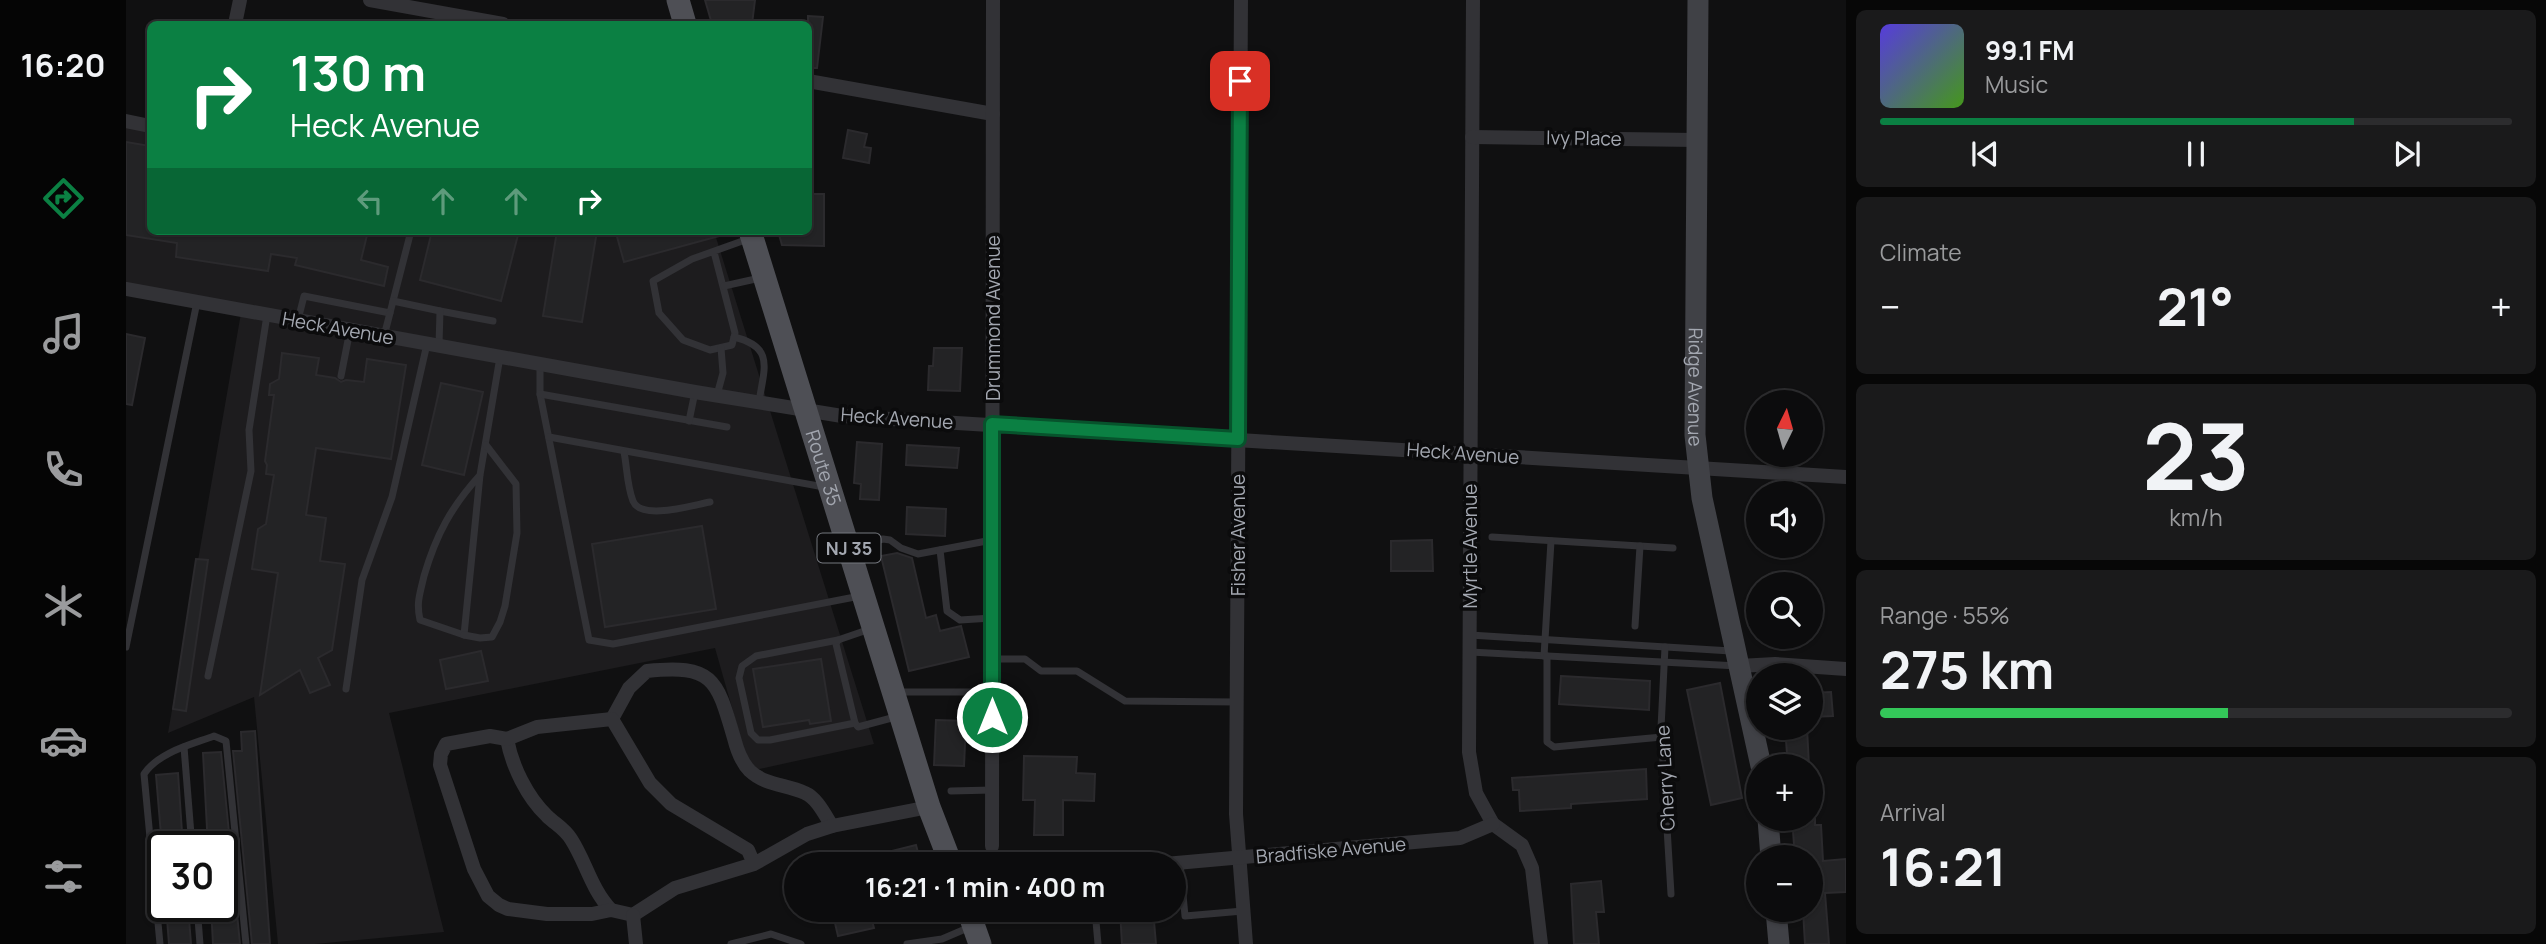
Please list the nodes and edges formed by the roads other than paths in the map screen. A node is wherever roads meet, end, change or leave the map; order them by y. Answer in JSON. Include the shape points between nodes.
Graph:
{"nodes":[{"id":1,"x":240,"y":0,"type":"edge"},
{"id":2,"x":370,"y":0,"type":"edge"},
{"id":3,"x":678,"y":0,"type":"edge"},
{"id":4,"x":993,"y":0,"type":"edge"},
{"id":5,"x":1241,"y":0,"type":"edge"},
{"id":6,"x":1473,"y":0,"type":"edge"},
{"id":7,"x":1698,"y":0,"type":"edge"},
{"id":8,"x":236,"y":21,"type":"edge"},
{"id":9,"x":486,"y":21,"type":"edge"},
{"id":10,"x":684,"y":21,"type":"edge"},
{"id":11,"x":812,"y":81,"type":"edge"},
{"id":12,"x":993,"y":114,"type":"junction"},
{"id":13,"x":126,"y":121,"type":"edge"},
{"id":14,"x":147,"y":125,"type":"edge"},
{"id":15,"x":1472,"y":137,"type":"junction"},
{"id":16,"x":1696,"y":140,"type":"junction"},
{"id":17,"x":410,"y":235,"type":"edge"},
{"id":18,"x":749,"y":235,"type":"edge"},
{"id":19,"x":751,"y":235,"type":"edge"},
{"id":20,"x":714,"y":252,"type":"junction"},
{"id":21,"x":765,"y":277,"type":"junction"},
{"id":22,"x":724,"y":286,"type":"junction"},
{"id":23,"x":126,"y":289,"type":"edge"},
{"id":24,"x":197,"y":302,"type":"junction"},
{"id":25,"x":393,"y":302,"type":"junction"},
{"id":26,"x":440,"y":312,"type":"junction"},
{"id":27,"x":390,"y":313,"type":"junction"},
{"id":28,"x":267,"y":315,"type":"junction"},
{"id":29,"x":298,"y":321,"type":"junction"},
{"id":30,"x":493,"y":321,"type":"dead end"},
{"id":31,"x":350,"y":330,"type":"junction"},
{"id":32,"x":384,"y":336,"type":"junction"},
{"id":33,"x":734,"y":337,"type":"junction"},
{"id":34,"x":433,"y":345,"type":"junction"},
{"id":35,"x":721,"y":348,"type":"junction"},
{"id":36,"x":500,"y":357,"type":"junction"},
{"id":37,"x":540,"y":364,"type":"junction"},
{"id":38,"x":341,"y":376,"type":"dead end"},
{"id":39,"x":695,"y":392,"type":"junction"},
{"id":40,"x":540,"y":394,"type":"junction"},
{"id":41,"x":717,"y":396,"type":"junction"},
{"id":42,"x":759,"y":402,"type":"junction"},
{"id":43,"x":806,"y":410,"type":"junction"},
{"id":44,"x":690,"y":421,"type":"junction"},
{"id":45,"x":992,"y":424,"type":"junction"},
{"id":46,"x":727,"y":427,"type":"dead end"},
{"id":47,"x":549,"y":438,"type":"junction"},
{"id":48,"x":1238,"y":439,"type":"junction"},
{"id":49,"x":486,"y":445,"type":"junction"},
{"id":50,"x":624,"y":452,"type":"junction"},
{"id":51,"x":1471,"y":454,"type":"junction"},
{"id":52,"x":1699,"y":468,"type":"junction"},
{"id":53,"x":480,"y":475,"type":"junction"},
{"id":54,"x":1846,"y":477,"type":"edge"},
{"id":55,"x":830,"y":488,"type":"junction"},
{"id":56,"x":710,"y":502,"type":"dead end"},
{"id":57,"x":1492,"y":537,"type":"dead end"},
{"id":58,"x":992,"y":540,"type":"junction"},
{"id":59,"x":1551,"y":541,"type":"junction"},
{"id":60,"x":1640,"y":546,"type":"junction"},
{"id":61,"x":849,"y":548,"type":"junction"},
{"id":62,"x":1673,"y":548,"type":"dead end"},
{"id":63,"x":940,"y":550,"type":"junction"},
{"id":64,"x":864,"y":595,"type":"junction"},
{"id":65,"x":992,"y":618,"type":"junction"},
{"id":66,"x":1635,"y":626,"type":"dead end"},
{"id":67,"x":874,"y":627,"type":"junction"},
{"id":68,"x":464,"y":635,"type":"junction"},
{"id":69,"x":1469,"y":635,"type":"junction"},
{"id":70,"x":838,"y":640,"type":"junction"},
{"id":71,"x":1545,"y":640,"type":"junction"},
{"id":72,"x":126,"y":647,"type":"edge"},
{"id":73,"x":1665,"y":647,"type":"junction"},
{"id":74,"x":1469,"y":652,"type":"junction"},
{"id":75,"x":1546,"y":656,"type":"junction"},
{"id":76,"x":992,"y":659,"type":"junction"},
{"id":77,"x":1737,"y":659,"type":"junction"},
{"id":78,"x":1664,"y":662,"type":"junction"},
{"id":79,"x":1846,"y":669,"type":"edge"},
{"id":80,"x":208,"y":676,"type":"dead end"},
{"id":81,"x":346,"y":689,"type":"dead end"},
{"id":82,"x":894,"y":692,"type":"junction"},
{"id":83,"x":992,"y":692,"type":"junction"},
{"id":84,"x":1237,"y":702,"type":"junction"},
{"id":85,"x":902,"y":715,"type":"junction"},
{"id":86,"x":612,"y":719,"type":"junction"},
{"id":87,"x":855,"y":723,"type":"junction"},
{"id":88,"x":1662,"y":737,"type":"junction"},
{"id":89,"x":508,"y":738,"type":"junction"},
{"id":90,"x":184,"y":747,"type":"junction"},
{"id":91,"x":1758,"y":754,"type":"edge"},
{"id":92,"x":992,"y":790,"type":"junction"},
{"id":93,"x":951,"y":791,"type":"dead end"},
{"id":94,"x":929,"y":807,"type":"junction"},
{"id":95,"x":1493,"y":824,"type":"junction"},
{"id":96,"x":832,"y":825,"type":"junction"},
{"id":97,"x":191,"y":831,"type":"edge"},
{"id":98,"x":992,"y":846,"type":"dead end"},
{"id":99,"x":946,"y":852,"type":"edge"},
{"id":100,"x":1238,"y":858,"type":"junction"},
{"id":101,"x":1186,"y":863,"type":"edge"},
{"id":102,"x":754,"y":864,"type":"junction"},
{"id":103,"x":1671,"y":894,"type":"dead end"},
{"id":104,"x":611,"y":910,"type":"junction"},
{"id":105,"x":1243,"y":911,"type":"junction"},
{"id":106,"x":633,"y":915,"type":"junction"},
{"id":107,"x":1186,"y":916,"type":"edge"},
{"id":108,"x":198,"y":922,"type":"edge"},
{"id":109,"x":1096,"y":922,"type":"edge"},
{"id":110,"x":1777,"y":922,"type":"edge"},
{"id":111,"x":974,"y":927,"type":"edge"},
{"id":112,"x":160,"y":944,"type":"edge"},
{"id":113,"x":200,"y":944,"type":"edge"},
{"id":114,"x":246,"y":944,"type":"edge"},
{"id":115,"x":636,"y":944,"type":"edge"},
{"id":116,"x":731,"y":944,"type":"edge"},
{"id":117,"x":801,"y":944,"type":"edge"},
{"id":118,"x":913,"y":944,"type":"edge"},
{"id":119,"x":1098,"y":944,"type":"edge"},
{"id":120,"x":1246,"y":944,"type":"edge"},
{"id":121,"x":1541,"y":944,"type":"edge"},
{"id":122,"x":1779,"y":944,"type":"edge"}],
"edges":[{"from":1,"to":8,"type":"street"},
{"from":2,"to":9,"type":"street"},
{"from":3,"to":10,"type":"main road"},
{"from":4,"to":12,"type":"street","name":"Drummond Avenue"},
{"from":5,"to":48,"type":"street","name":"Fisher Avenue"},
{"from":6,"to":15,"type":"street","name":"Myrtle Avenue"},
{"from":7,"to":16,"type":"street","name":"Ridge Avenue"},
{"from":11,"to":12,"type":"street"},
{"from":12,"to":45,"type":"street","name":"Drummond Avenue"},
{"from":13,"to":14,"type":"street"},
{"from":15,"to":16,"type":"street","name":"Ivy Place"},
{"from":15,"to":51,"type":"street","name":"Myrtle Avenue"},
{"from":16,"to":52,"type":"street","name":"Ridge Avenue","via":[[1695,435]]},
{"from":17,"to":25,"type":"lane"},
{"from":18,"to":20,"type":"lane"},
{"from":19,"to":21,"type":"main road","name":"Route 35","number":"NJ 35"},
{"from":20,"to":22,"type":"lane"},
{"from":20,"to":35,"type":"lane","via":[[653,281],[659,313],[683,340],[710,350]]},
{"from":21,"to":22,"type":"lane"},
{"from":21,"to":43,"type":"main road","name":"Route 35","number":"NJ 35"},
{"from":22,"to":33,"type":"lane"},
{"from":23,"to":24,"type":"street","name":"Heck Avenue"},
{"from":24,"to":28,"type":"street","name":"Heck Avenue"},
{"from":24,"to":72,"type":"lane"},
{"from":25,"to":26,"type":"lane"},
{"from":25,"to":27,"type":"lane"},
{"from":26,"to":30,"type":"lane"},
{"from":26,"to":34,"type":"lane"},
{"from":27,"to":29,"type":"lane","via":[[304,296]]},
{"from":27,"to":32,"type":"lane"},
{"from":28,"to":29,"type":"street","name":"Heck Avenue"},
{"from":28,"to":80,"type":"lane","via":[[249,430],[251,471]]},
{"from":29,"to":31,"type":"street","name":"Heck Avenue"},
{"from":31,"to":32,"type":"street","name":"Heck Avenue"},
{"from":31,"to":38,"type":"lane"},
{"from":32,"to":34,"type":"street","name":"Heck Avenue"},
{"from":33,"to":35,"type":"lane","via":[[732,345]]},
{"from":33,"to":42,"type":"lane","via":[[752,341],[764,354]]},
{"from":34,"to":36,"type":"street","name":"Heck Avenue"},
{"from":34,"to":81,"type":"lane","via":[[392,497],[362,580]]},
{"from":35,"to":41,"type":"lane","via":[[723,373]]},
{"from":36,"to":37,"type":"street","name":"Heck Avenue"},
{"from":36,"to":49,"type":"lane"},
{"from":37,"to":39,"type":"street","name":"Heck Avenue"},
{"from":37,"to":40,"type":"lane"},
{"from":39,"to":41,"type":"street","name":"Heck Avenue"},
{"from":39,"to":44,"type":"lane"},
{"from":40,"to":44,"type":"lane"},
{"from":40,"to":47,"type":"lane"},
{"from":41,"to":42,"type":"street","name":"Heck Avenue"},
{"from":42,"to":43,"type":"street","name":"Heck Avenue"},
{"from":43,"to":45,"type":"street","name":"Heck Avenue"},
{"from":43,"to":55,"type":"main road","name":"Route 35","number":"NJ 35"},
{"from":44,"to":46,"type":"lane"},
{"from":45,"to":48,"type":"street","name":"Heck Avenue"},
{"from":45,"to":58,"type":"street","name":"Drummond Avenue"},
{"from":47,"to":50,"type":"lane"},
{"from":47,"to":64,"type":"lane","via":[[589,639],[613,644]]},
{"from":48,"to":51,"type":"street","name":"Heck Avenue"},
{"from":48,"to":84,"type":"street","name":"Fisher Avenue"},
{"from":49,"to":53,"type":"lane"},
{"from":49,"to":68,"type":"lane","via":[[516,484],[517,533],[500,622],[492,637]]},
{"from":50,"to":55,"type":"lane"},
{"from":50,"to":56,"type":"lane","via":[[634,503],[642,510]]},
{"from":51,"to":52,"type":"street","name":"Heck Avenue"},
{"from":51,"to":69,"type":"street","name":"Myrtle Avenue"},
{"from":52,"to":54,"type":"street","name":"Heck Avenue"},
{"from":52,"to":77,"type":"street","name":"Ridge Avenue"},
{"from":53,"to":68,"type":"lane"},
{"from":53,"to":68,"type":"lane","via":[[459,498],[434,541],[417,604],[420,620]]},
{"from":55,"to":61,"type":"main road","name":"Route 35","number":"NJ 35"},
{"from":57,"to":59,"type":"lane"},
{"from":58,"to":63,"type":"lane"},
{"from":58,"to":65,"type":"street","name":"Drummond Avenue"},
{"from":59,"to":60,"type":"lane"},
{"from":59,"to":71,"type":"lane"},
{"from":60,"to":62,"type":"lane"},
{"from":60,"to":66,"type":"lane"},
{"from":61,"to":63,"type":"lane","via":[[883,539],[918,554]]},
{"from":61,"to":64,"type":"main road","name":"Route 35","number":"NJ 35"},
{"from":63,"to":65,"type":"lane","via":[[947,611],[960,620]]},
{"from":64,"to":67,"type":"main road","name":"Route 35","number":"NJ 35"},
{"from":65,"to":76,"type":"street","name":"Drummond Avenue"},
{"from":67,"to":70,"type":"lane"},
{"from":67,"to":82,"type":"main road","name":"Route 35","number":"NJ 35"},
{"from":69,"to":71,"type":"lane"},
{"from":69,"to":74,"type":"street","name":"Myrtle Avenue"},
{"from":70,"to":87,"type":"lane"},
{"from":70,"to":87,"type":"lane","via":[[756,656],[742,666],[739,678],[751,733],[758,740]]},
{"from":71,"to":73,"type":"lane"},
{"from":71,"to":75,"type":"lane"},
{"from":73,"to":77,"type":"lane"},
{"from":73,"to":78,"type":"lane","name":"Cherry Lane"},
{"from":74,"to":75,"type":"lane"},
{"from":74,"to":95,"type":"street","name":"Myrtle Avenue","via":[[1471,770],[1476,793]]},
{"from":75,"to":78,"type":"lane"},
{"from":75,"to":88,"type":"lane","via":[[1547,742],[1554,747]]},
{"from":76,"to":83,"type":"street","name":"Drummond Avenue"},
{"from":76,"to":84,"type":"lane","via":[[1025,659],[1041,671],[1077,671],[1125,701]]},
{"from":77,"to":78,"type":"lane"},
{"from":77,"to":79,"type":"street"},
{"from":77,"to":91,"type":"street","name":"Ridge Avenue"},
{"from":78,"to":88,"type":"lane","name":"Cherry Lane"},
{"from":82,"to":83,"type":"lane"},
{"from":82,"to":85,"type":"main road","name":"Route 35","number":"NJ 35"},
{"from":83,"to":92,"type":"street","name":"Drummond Avenue"},
{"from":84,"to":100,"type":"street","name":"Fisher Avenue"},
{"from":85,"to":87,"type":"lane"},
{"from":85,"to":94,"type":"main road","name":"Route 35","number":"NJ 35"},
{"from":86,"to":89,"type":"street","via":[[537,727]]},
{"from":86,"to":96,"type":"street","via":[[629,688],[647,671],[678,669],[708,678],[721,694],[738,754],[747,768],[772,784],[807,793]]},
{"from":86,"to":102,"type":"street","via":[[650,783],[671,804],[748,850]]},
{"from":88,"to":103,"type":"lane","name":"Cherry Lane"},
{"from":89,"to":104,"type":"street","via":[[529,793],[567,833],[593,886]]},
{"from":89,"to":104,"type":"street","via":[[490,736],[446,744],[441,754],[440,765],[480,883],[508,909],[571,915]]},
{"from":90,"to":97,"type":"lane"},
{"from":90,"to":112,"type":"lane","via":[[166,754],[144,774]]},
{"from":90,"to":114,"type":"lane","via":[[214,736],[226,741]]},
{"from":92,"to":93,"type":"lane"},
{"from":92,"to":98,"type":"street","name":"Drummond Avenue"},
{"from":94,"to":96,"type":"street"},
{"from":94,"to":99,"type":"main road","name":"Route 35","number":"NJ 35"},
{"from":95,"to":100,"type":"street","name":"Bradfiske Avenue","via":[[1460,838]]},
{"from":95,"to":121,"type":"street","name":"Myrtle Avenue","via":[[1522,845],[1532,868]]},
{"from":96,"to":102,"type":"street"},
{"from":100,"to":101,"type":"street","name":"Bradfiske Avenue"},
{"from":100,"to":105,"type":"street","name":"Fisher Avenue"},
{"from":102,"to":106,"type":"street","via":[[675,888]]},
{"from":104,"to":106,"type":"street"},
{"from":105,"to":107,"type":"lane"},
{"from":105,"to":120,"type":"street","name":"Fisher Avenue"},
{"from":106,"to":115,"type":"street"},
{"from":108,"to":113,"type":"lane"},
{"from":109,"to":119,"type":"lane"},
{"from":110,"to":122,"type":"street"},
{"from":111,"to":118,"type":"lane"},
{"from":116,"to":117,"type":"lane","via":[[771,933]]}]}
